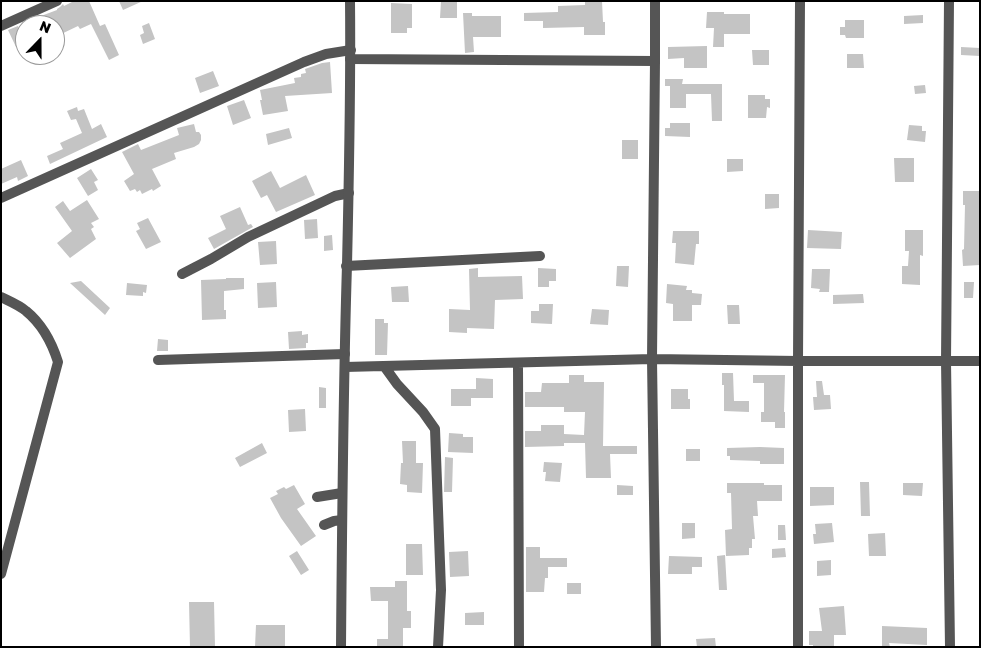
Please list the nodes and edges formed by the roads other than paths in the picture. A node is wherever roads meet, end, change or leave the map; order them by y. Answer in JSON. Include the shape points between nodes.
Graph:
{"nodes":[{"id":1,"x":57,"y":1,"type":"edge"},
{"id":2,"x":350,"y":1,"type":"edge"},
{"id":3,"x":655,"y":1,"type":"edge"},
{"id":4,"x":800,"y":1,"type":"edge"},
{"id":5,"x":950,"y":1,"type":"edge"},
{"id":6,"x":1,"y":26,"type":"edge"},
{"id":7,"x":350,"y":54,"type":"junction"},
{"id":8,"x":655,"y":61,"type":"junction"},
{"id":9,"x":349,"y":193,"type":"junction"},
{"id":10,"x":1,"y":198,"type":"edge"},
{"id":11,"x":540,"y":256,"type":"dead end"},
{"id":12,"x":346,"y":266,"type":"junction"},
{"id":13,"x":182,"y":274,"type":"dead end"},
{"id":14,"x":1,"y":297,"type":"edge"},
{"id":15,"x":345,"y":354,"type":"junction"},
{"id":16,"x":158,"y":360,"type":"dead end"},
{"id":17,"x":652,"y":360,"type":"junction"},
{"id":18,"x":798,"y":361,"type":"junction"},
{"id":19,"x":946,"y":361,"type":"junction"},
{"id":20,"x":980,"y":361,"type":"edge"},
{"id":21,"x":518,"y":362,"type":"junction"},
{"id":22,"x":384,"y":366,"type":"junction"},
{"id":23,"x":345,"y":368,"type":"junction"},
{"id":24,"x":342,"y":493,"type":"junction"},
{"id":25,"x":317,"y":497,"type":"dead end"},
{"id":26,"x":342,"y":520,"type":"junction"},
{"id":27,"x":324,"y":525,"type":"dead end"},
{"id":28,"x":1,"y":574,"type":"edge"},
{"id":29,"x":341,"y":647,"type":"edge"},
{"id":30,"x":438,"y":647,"type":"edge"},
{"id":31,"x":519,"y":647,"type":"edge"},
{"id":32,"x":656,"y":647,"type":"edge"},
{"id":33,"x":798,"y":647,"type":"edge"},
{"id":34,"x":950,"y":647,"type":"edge"}],
"edges":[{"from":1,"to":6,"type":"street"},
{"from":2,"to":7,"type":"street"},
{"from":3,"to":8,"type":"street"},
{"from":4,"to":18,"type":"street"},
{"from":5,"to":19,"type":"street"},
{"from":7,"to":8,"type":"street"},
{"from":7,"to":9,"type":"street"},
{"from":7,"to":10,"type":"street","via":[[326,54],[304,62]]},
{"from":8,"to":17,"type":"street"},
{"from":9,"to":12,"type":"street"},
{"from":9,"to":13,"type":"street","via":[[335,196],[248,238]]},
{"from":11,"to":12,"type":"street"},
{"from":12,"to":15,"type":"street"},
{"from":14,"to":28,"type":"street","via":[[26,311],[38,323],[58,362]]},
{"from":15,"to":16,"type":"street"},
{"from":15,"to":23,"type":"street"},
{"from":17,"to":18,"type":"street"},
{"from":17,"to":21,"type":"street"},
{"from":17,"to":32,"type":"street"},
{"from":18,"to":19,"type":"street"},
{"from":18,"to":33,"type":"street"},
{"from":19,"to":20,"type":"street"},
{"from":19,"to":34,"type":"street"},
{"from":21,"to":22,"type":"street"},
{"from":21,"to":31,"type":"street"},
{"from":22,"to":23,"type":"street"},
{"from":22,"to":30,"type":"street","via":[[435,429],[441,590]]},
{"from":23,"to":24,"type":"street"},
{"from":24,"to":25,"type":"street"},
{"from":24,"to":26,"type":"street"},
{"from":26,"to":27,"type":"street"},
{"from":26,"to":29,"type":"street"}]}
